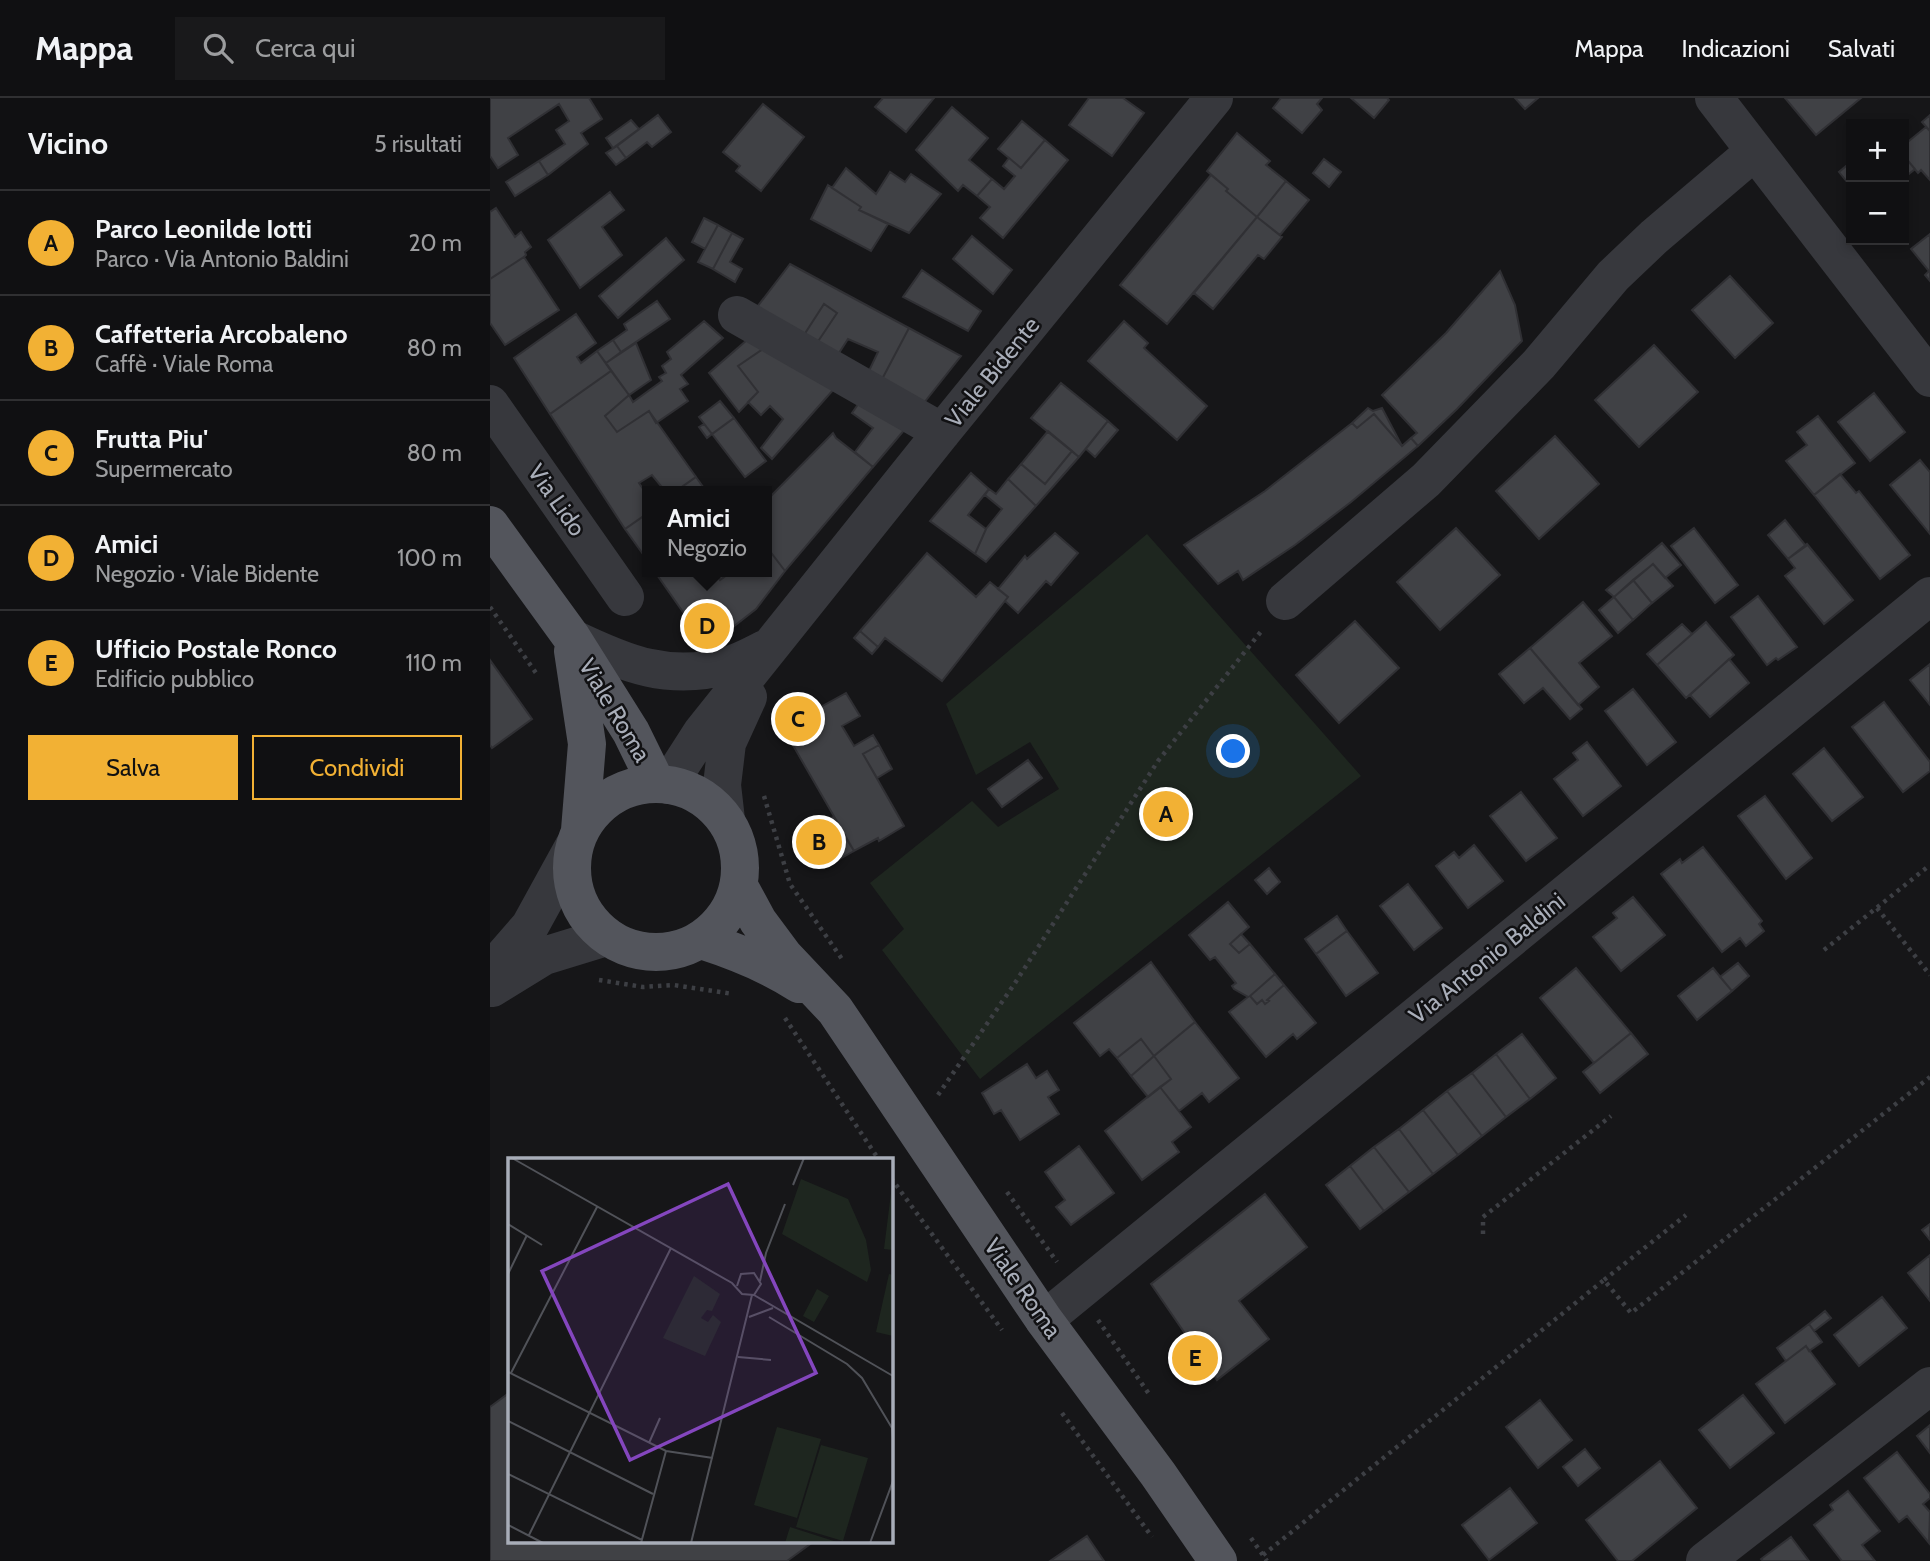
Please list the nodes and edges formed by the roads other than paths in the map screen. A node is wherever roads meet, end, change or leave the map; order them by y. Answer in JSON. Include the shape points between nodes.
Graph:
{"nodes":[{"id":1,"x":1214,"y":98,"type":"edge"},
{"id":2,"x":1714,"y":98,"type":"edge"},
{"id":3,"x":1755,"y":151,"type":"junction"},
{"id":4,"x":737,"y":315,"type":"dead end"},
{"id":5,"x":1930,"y":378,"type":"edge"},
{"id":6,"x":490,"y":404,"type":"edge"},
{"id":7,"x":942,"y":432,"type":"junction"},
{"id":8,"x":490,"y":525,"type":"edge"},
{"id":9,"x":1930,"y":596,"type":"edge"},
{"id":10,"x":625,"y":597,"type":"dead end"},
{"id":11,"x":1285,"y":601,"type":"road end"},
{"id":12,"x":572,"y":638,"type":"junction"},
{"id":13,"x":771,"y":646,"type":"junction"},
{"id":14,"x":662,"y":784,"type":"junction"},
{"id":15,"x":726,"y":820,"type":"junction"},
{"id":16,"x":577,"y":838,"type":"junction"},
{"id":17,"x":739,"y":886,"type":"junction"},
{"id":18,"x":606,"y":937,"type":"junction"},
{"id":19,"x":701,"y":940,"type":"junction"},
{"id":20,"x":490,"y":972,"type":"edge"},
{"id":21,"x":490,"y":989,"type":"edge"},
{"id":22,"x":835,"y":1010,"type":"junction"},
{"id":23,"x":1044,"y":1320,"type":"junction"},
{"id":24,"x":1930,"y":1386,"type":"edge"},
{"id":25,"x":1218,"y":1561,"type":"edge"},
{"id":26,"x":1705,"y":1561,"type":"edge"}],
"edges":[{"from":1,"to":7,"type":"street","name":"Viale Bidente"},
{"from":2,"to":3,"type":"street"},
{"from":3,"to":5,"type":"street"},
{"from":3,"to":11,"type":"street","via":[[1613,276],[1539,364],[1426,480]]},
{"from":4,"to":7,"type":"street"},
{"from":6,"to":10,"type":"street","name":"Via Lido"},
{"from":7,"to":13,"type":"street","name":"Viale Bidente"},
{"from":8,"to":12,"type":"main road","name":"Viale Roma"},
{"from":9,"to":23,"type":"street","name":"Via Antonio Baldini"},
{"from":12,"to":13,"type":"street","name":"Viale Bidente","via":[[618,660],[678,673],[732,665]]},
{"from":12,"to":14,"type":"main road","name":"Viale Roma"},
{"from":12,"to":16,"type":"main road","name":"Viale Roma","via":[[587,744]]},
{"from":13,"to":14,"type":"street","name":"Viale Bidente"},
{"from":13,"to":15,"type":"street","name":"Viale Bidente","via":[[727,743],[722,785]]},
{"from":14,"to":15,"type":"main road","via":[[707,800]]},
{"from":14,"to":16,"type":"main road","via":[[625,788],[599,805]]},
{"from":15,"to":17,"type":"main road","via":[[737,840]]},
{"from":16,"to":18,"type":"main road","via":[[571,871],[576,896]]},
{"from":16,"to":20,"type":"street","via":[[530,926]]},
{"from":17,"to":19,"type":"main road","via":[[732,907]]},
{"from":17,"to":22,"type":"main road","name":"Viale Roma","via":[[784,956]]},
{"from":18,"to":19,"type":"main road","via":[[653,953],[678,950]]},
{"from":18,"to":21,"type":"street","via":[[544,956]]},
{"from":19,"to":22,"type":"main road","name":"Viale Roma","via":[[741,953],[786,976]]},
{"from":22,"to":23,"type":"main road","name":"Viale Roma"},
{"from":23,"to":25,"type":"main road","name":"Viale Roma"},
{"from":24,"to":26,"type":"street"}]}
